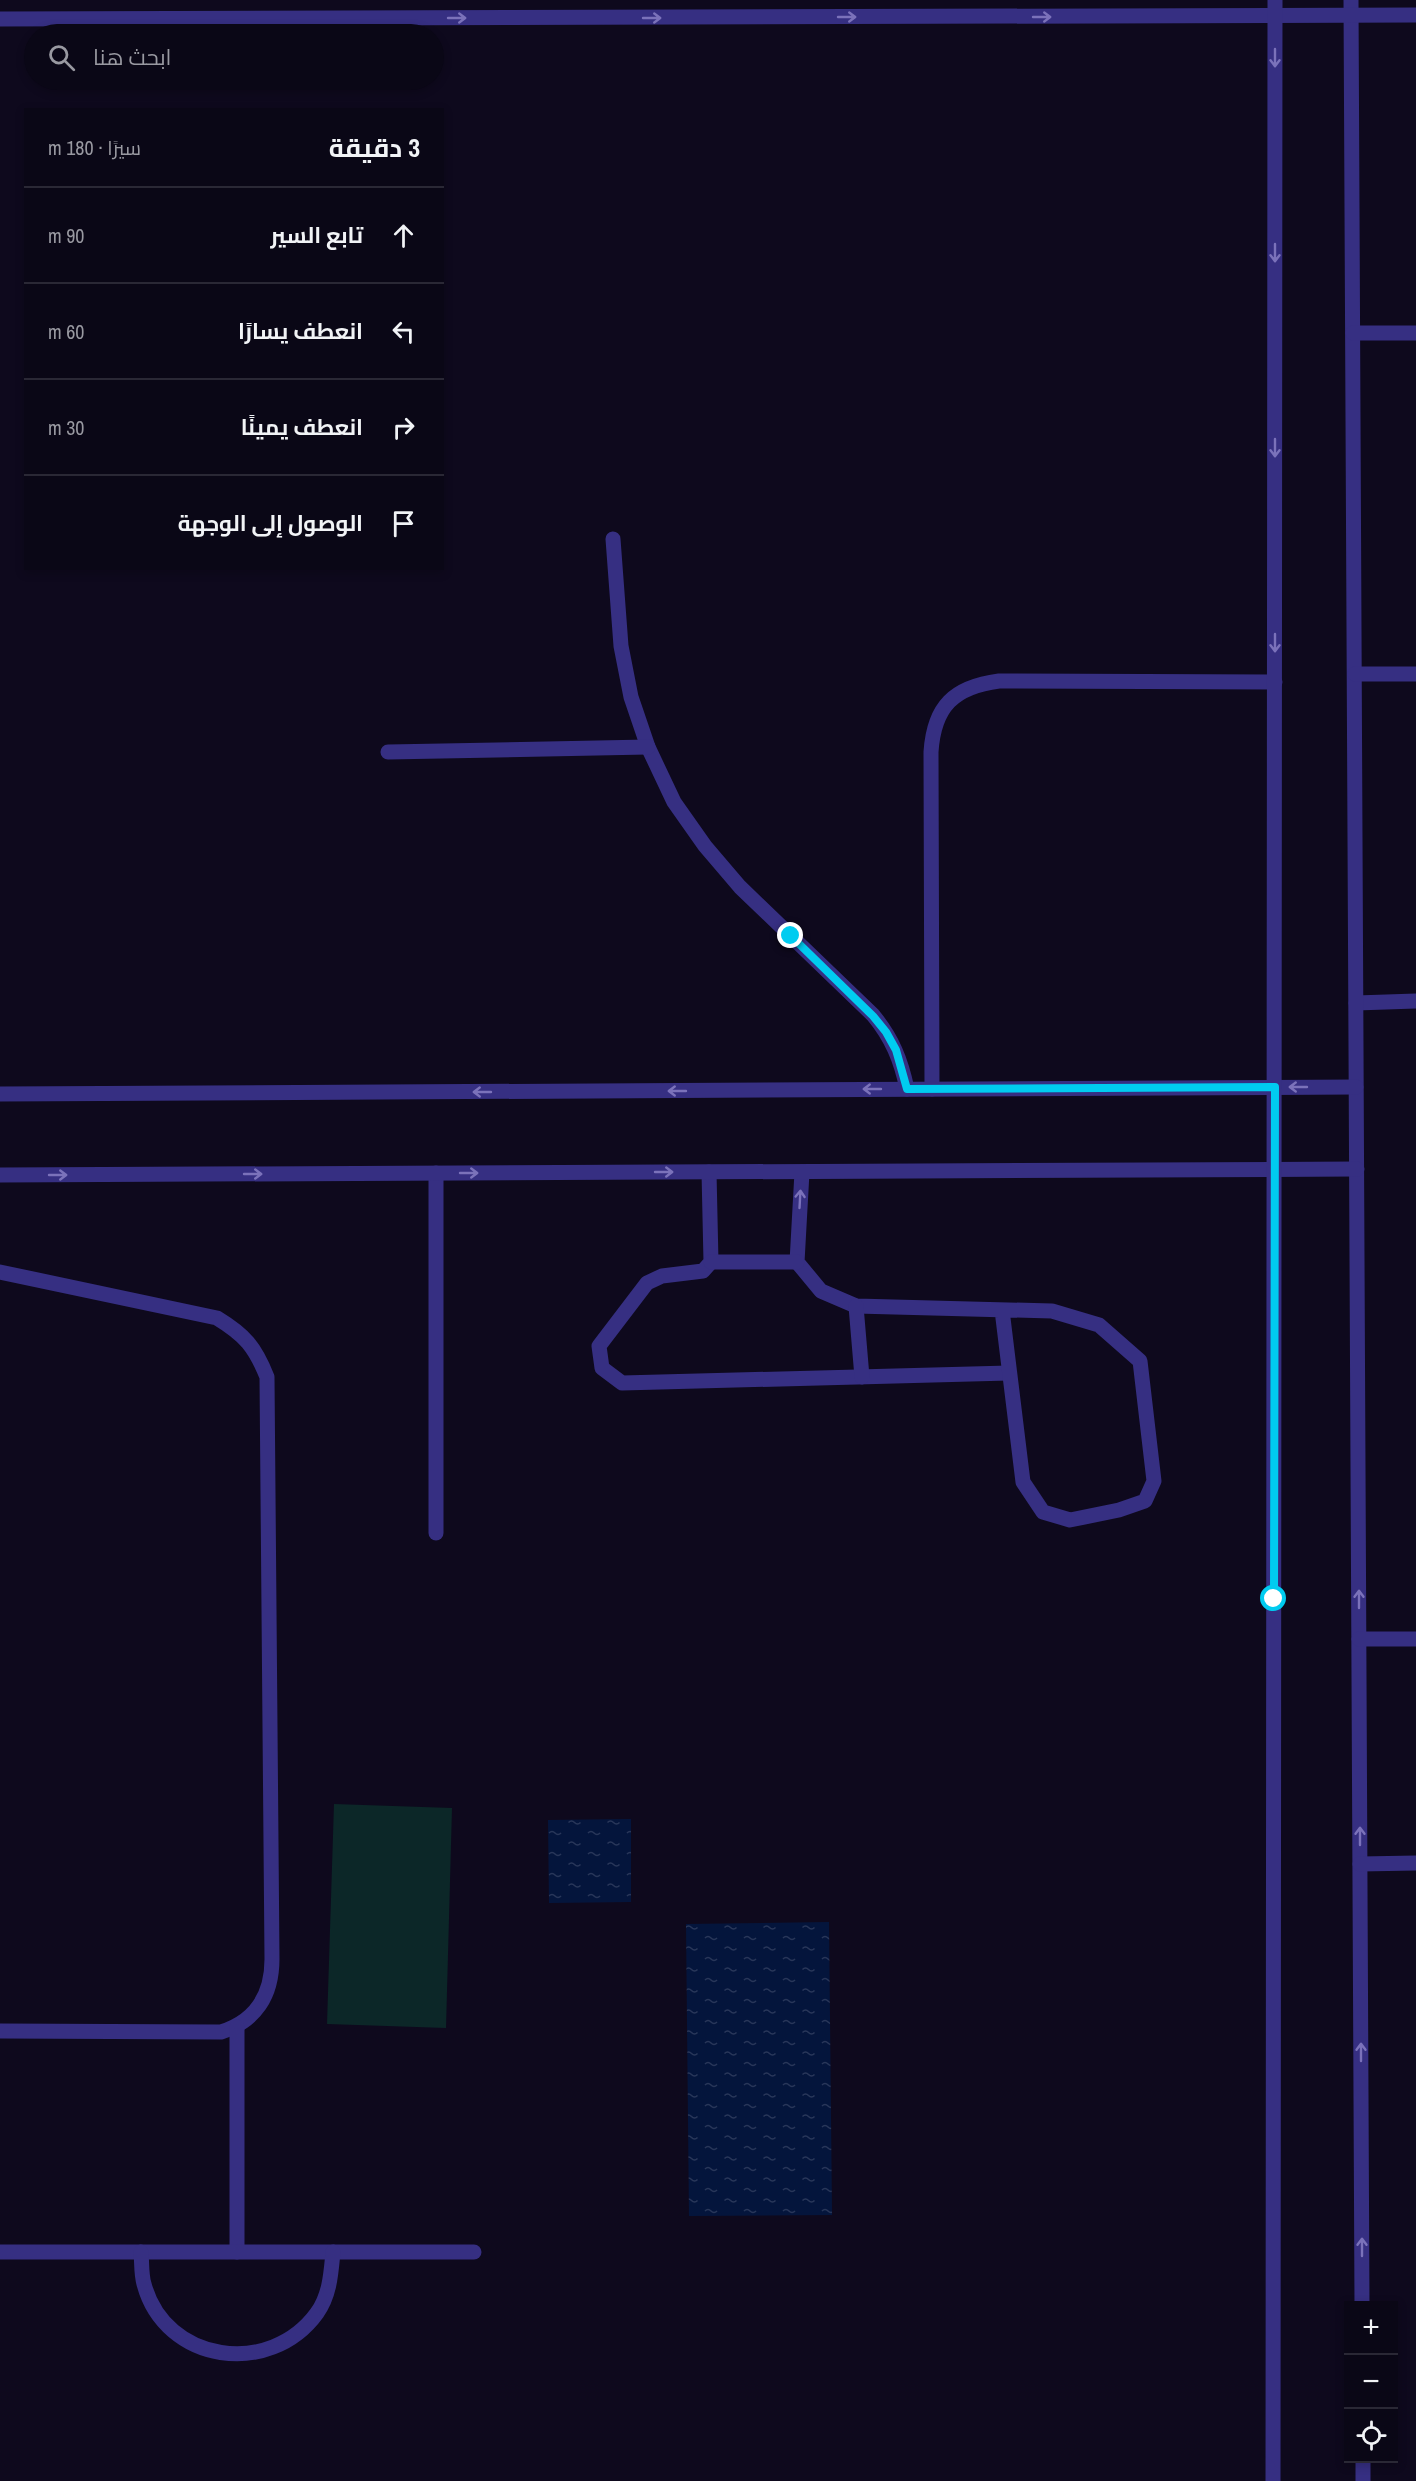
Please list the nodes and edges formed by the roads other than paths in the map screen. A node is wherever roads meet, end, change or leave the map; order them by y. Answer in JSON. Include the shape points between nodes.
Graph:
{"nodes":[{"id":1,"x":1275,"y":0,"type":"edge"},
{"id":2,"x":1351,"y":8,"type":"edge"},
{"id":3,"x":1416,"y":15,"type":"edge"},
{"id":4,"x":1275,"y":16,"type":"junction"},
{"id":5,"x":0,"y":19,"type":"edge"},
{"id":6,"x":1353,"y":333,"type":"junction"},
{"id":7,"x":1416,"y":333,"type":"edge"},
{"id":8,"x":613,"y":539,"type":"dead end"},
{"id":9,"x":1355,"y":674,"type":"junction"},
{"id":10,"x":1416,"y":674,"type":"edge"},
{"id":11,"x":1275,"y":682,"type":"junction"},
{"id":12,"x":648,"y":747,"type":"junction"},
{"id":13,"x":388,"y":752,"type":"dead end"},
{"id":14,"x":1416,"y":1001,"type":"edge"},
{"id":15,"x":1356,"y":1003,"type":"junction"},
{"id":16,"x":1275,"y":1087,"type":"junction"},
{"id":17,"x":1356,"y":1087,"type":"junction"},
{"id":18,"x":907,"y":1089,"type":"junction"},
{"id":19,"x":932,"y":1089,"type":"junction"},
{"id":20,"x":0,"y":1094,"type":"edge"},
{"id":21,"x":1357,"y":1169,"type":"junction"},
{"id":22,"x":1274,"y":1170,"type":"junction"},
{"id":23,"x":708,"y":1172,"type":"junction"},
{"id":24,"x":801,"y":1172,"type":"junction"},
{"id":25,"x":436,"y":1173,"type":"junction"},
{"id":26,"x":0,"y":1175,"type":"edge"},
{"id":27,"x":711,"y":1262,"type":"junction"},
{"id":28,"x":797,"y":1262,"type":"junction"},
{"id":29,"x":0,"y":1272,"type":"edge"},
{"id":30,"x":856,"y":1306,"type":"junction"},
{"id":31,"x":1002,"y":1310,"type":"junction"},
{"id":32,"x":1009,"y":1373,"type":"junction"},
{"id":33,"x":862,"y":1377,"type":"junction"},
{"id":34,"x":436,"y":1533,"type":"dead end"},
{"id":35,"x":1359,"y":1639,"type":"junction"},
{"id":36,"x":1416,"y":1639,"type":"edge"},
{"id":37,"x":1416,"y":1863,"type":"edge"},
{"id":38,"x":1360,"y":1864,"type":"junction"},
{"id":39,"x":237,"y":2027,"type":"junction"},
{"id":40,"x":0,"y":2031,"type":"edge"},
{"id":41,"x":0,"y":2252,"type":"edge"},
{"id":42,"x":141,"y":2252,"type":"junction"},
{"id":43,"x":237,"y":2252,"type":"junction"},
{"id":44,"x":333,"y":2252,"type":"junction"},
{"id":45,"x":474,"y":2252,"type":"dead end"},
{"id":46,"x":1362,"y":2301,"type":"edge"},
{"id":47,"x":1363,"y":2463,"type":"edge"},
{"id":48,"x":1273,"y":2481,"type":"edge"},
{"id":49,"x":1363,"y":2481,"type":"edge"}],
"edges":[{"from":1,"to":4,"type":"street"},
{"from":2,"to":3,"type":"street"},
{"from":2,"to":4,"type":"street"},
{"from":2,"to":6,"type":"street"},
{"from":5,"to":4,"type":"street","one_way":true},
{"from":4,"to":11,"type":"street","one_way":true},
{"from":6,"to":7,"type":"street"},
{"from":6,"to":9,"type":"street"},
{"from":8,"to":12,"type":"street","via":[[621,646],[631,697]]},
{"from":9,"to":10,"type":"street"},
{"from":9,"to":15,"type":"street"},
{"from":11,"to":16,"type":"street"},
{"from":11,"to":19,"type":"street","via":[[999,681],[977,684],[957,694],[942,710],[933,730],[931,752]]},
{"from":12,"to":13,"type":"street"},
{"from":12,"to":18,"type":"street","via":[[674,802],[705,846],[740,887],[886,1032],[896,1050]]},
{"from":14,"to":15,"type":"street"},
{"from":15,"to":17,"type":"street"},
{"from":17,"to":16,"type":"street","one_way":true},
{"from":16,"to":19,"type":"street"},
{"from":16,"to":22,"type":"street"},
{"from":17,"to":21,"type":"street"},
{"from":18,"to":19,"type":"street"},
{"from":18,"to":20,"type":"street","one_way":true},
{"from":21,"to":22,"type":"street"},
{"from":35,"to":21,"type":"street","one_way":true},
{"from":22,"to":24,"type":"street"},
{"from":22,"to":48,"type":"street"},
{"from":23,"to":24,"type":"street"},
{"from":25,"to":23,"type":"street","one_way":true},
{"from":23,"to":27,"type":"street"},
{"from":28,"to":24,"type":"street","one_way":true},
{"from":26,"to":25,"type":"street","one_way":true},
{"from":25,"to":34,"type":"street"},
{"from":27,"to":28,"type":"street"},
{"from":27,"to":33,"type":"street","via":[[703,1271],[662,1276],[647,1283],[599,1346],[602,1368],[622,1383]]},
{"from":28,"to":30,"type":"street","via":[[821,1291]]},
{"from":29,"to":39,"type":"street","via":[[217,1318],[240,1332],[257,1352],[267,1377],[272,1976],[261,2006]]},
{"from":30,"to":31,"type":"street"},
{"from":30,"to":33,"type":"street"},
{"from":31,"to":32,"type":"street"},
{"from":31,"to":32,"type":"street","via":[[1052,1311],[1099,1325],[1140,1361],[1154,1481],[1145,1501],[1070,1520],[1043,1512],[1023,1482]]},
{"from":32,"to":33,"type":"street"},
{"from":35,"to":36,"type":"street"},
{"from":38,"to":35,"type":"street","one_way":true},
{"from":37,"to":38,"type":"street"},
{"from":46,"to":38,"type":"street","one_way":true},
{"from":39,"to":40,"type":"street","via":[[221,2032]]},
{"from":39,"to":43,"type":"street"},
{"from":41,"to":42,"type":"street"},
{"from":42,"to":43,"type":"street"},
{"from":42,"to":44,"type":"street","via":[[144,2283],[157,2312],[179,2335],[207,2350],[238,2355],[269,2350],[297,2335],[318,2312],[331,2283]]},
{"from":43,"to":44,"type":"street"},
{"from":44,"to":45,"type":"street"},
{"from":47,"to":49,"type":"street"}]}
